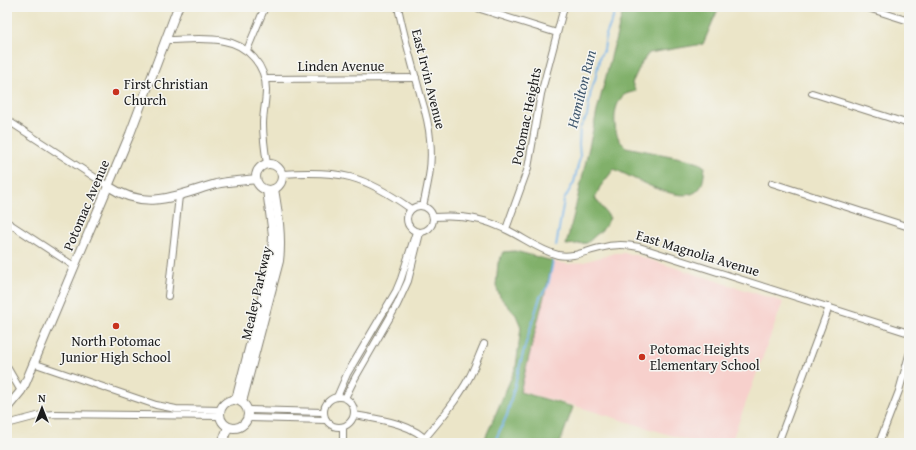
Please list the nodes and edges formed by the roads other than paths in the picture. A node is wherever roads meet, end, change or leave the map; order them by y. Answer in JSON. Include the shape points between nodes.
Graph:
{"nodes":[{"id":1,"x":178,"y":7,"type":"edge"},
{"id":2,"x":265,"y":7,"type":"edge"},
{"id":3,"x":398,"y":7,"type":"edge"},
{"id":4,"x":474,"y":7,"type":"edge"},
{"id":5,"x":564,"y":7,"type":"edge"},
{"id":6,"x":865,"y":7,"type":"edge"},
{"id":7,"x":909,"y":21,"type":"edge"},
{"id":8,"x":557,"y":33,"type":"junction"},
{"id":9,"x":166,"y":40,"type":"junction"},
{"id":10,"x":247,"y":50,"type":"junction"},
{"id":11,"x":416,"y":78,"type":"junction"},
{"id":12,"x":265,"y":79,"type":"junction"},
{"id":13,"x":812,"y":93,"type":"dead end"},
{"id":14,"x":7,"y":120,"type":"edge"},
{"id":15,"x":909,"y":124,"type":"edge"},
{"id":16,"x":267,"y":164,"type":"junction"},
{"id":17,"x":282,"y":174,"type":"junction"},
{"id":18,"x":256,"y":179,"type":"junction"},
{"id":19,"x":772,"y":183,"type":"dead end"},
{"id":20,"x":108,"y":186,"type":"junction"},
{"id":21,"x":271,"y":190,"type":"junction"},
{"id":22,"x":179,"y":196,"type":"junction"},
{"id":23,"x":423,"y":206,"type":"junction"},
{"id":24,"x":411,"y":209,"type":"junction"},
{"id":25,"x":434,"y":217,"type":"junction"},
{"id":26,"x":7,"y":222,"type":"edge"},
{"id":27,"x":909,"y":227,"type":"edge"},
{"id":28,"x":506,"y":229,"type":"junction"},
{"id":29,"x":418,"y":232,"type":"junction"},
{"id":30,"x":74,"y":266,"type":"junction"},
{"id":31,"x":168,"y":296,"type":"dead end"},
{"id":32,"x":829,"y":307,"type":"junction"},
{"id":33,"x":909,"y":333,"type":"edge"},
{"id":34,"x":484,"y":344,"type":"dead end"},
{"id":35,"x":909,"y":355,"type":"edge"},
{"id":36,"x":33,"y":363,"type":"junction"},
{"id":37,"x":7,"y":367,"type":"edge"},
{"id":38,"x":22,"y":391,"type":"junction"},
{"id":39,"x":337,"y":397,"type":"junction"},
{"id":40,"x":345,"y":398,"type":"junction"},
{"id":41,"x":239,"y":401,"type":"junction"},
{"id":42,"x":7,"y":408,"type":"edge"},
{"id":43,"x":323,"y":412,"type":"junction"},
{"id":44,"x":220,"y":413,"type":"junction"},
{"id":45,"x":248,"y":414,"type":"junction"},
{"id":46,"x":354,"y":415,"type":"junction"},
{"id":47,"x":326,"y":420,"type":"junction"},
{"id":48,"x":7,"y":424,"type":"edge"},
{"id":49,"x":228,"y":427,"type":"junction"},
{"id":50,"x":343,"y":427,"type":"junction"},
{"id":51,"x":427,"y":440,"type":"edge"},
{"id":52,"x":222,"y":443,"type":"edge"},
{"id":53,"x":343,"y":443,"type":"edge"},
{"id":54,"x":778,"y":443,"type":"edge"},
{"id":55,"x":879,"y":443,"type":"edge"}],
"edges":[{"from":1,"to":9,"type":"street","name":"Potomac Avenue"},
{"from":2,"to":10,"type":"street"},
{"from":3,"to":11,"type":"street","name":"East Irvin Avenue"},
{"from":4,"to":8,"type":"street"},
{"from":5,"to":8,"type":"street","name":"Potomac Heights"},
{"from":6,"to":7,"type":"street"},
{"from":8,"to":28,"type":"street","name":"Potomac Heights","via":[[541,94],[528,168]]},
{"from":9,"to":10,"type":"street","via":[[226,41]]},
{"from":9,"to":20,"type":"street","name":"Potomac Avenue"},
{"from":10,"to":12,"type":"street","via":[[255,59]]},
{"from":11,"to":12,"type":"street","name":"Linden Avenue"},
{"from":11,"to":23,"type":"street","name":"East Irvin Avenue","via":[[430,139],[431,164]]},
{"from":12,"to":16,"type":"street","via":[[263,126]]},
{"from":13,"to":15,"type":"street"},
{"from":14,"to":20,"type":"street"},
{"from":16,"to":17,"type":"street","via":[[276,166]]},
{"from":16,"to":18,"type":"street","via":[[258,169]]},
{"from":17,"to":21,"type":"street","via":[[280,186]]},
{"from":17,"to":24,"type":"street","via":[[324,172],[357,178],[373,184]]},
{"from":18,"to":21,"type":"street","via":[[262,188]]},
{"from":18,"to":22,"type":"street","via":[[219,184]]},
{"from":19,"to":27,"type":"street"},
{"from":20,"to":22,"type":"street","via":[[141,199]]},
{"from":20,"to":30,"type":"street","name":"Potomac Avenue"},
{"from":21,"to":41,"type":"street","name":"Mealey Parkway","via":[[280,234],[279,261]]},
{"from":22,"to":31,"type":"street"},
{"from":23,"to":24,"type":"street"},
{"from":23,"to":25,"type":"street","via":[[432,212]]},
{"from":24,"to":29,"type":"street","via":[[407,222]]},
{"from":25,"to":28,"type":"street","name":"East Magnolia Avenue","via":[[468,217]]},
{"from":25,"to":29,"type":"street","via":[[430,228]]},
{"from":26,"to":30,"type":"street"},
{"from":28,"to":32,"type":"street","name":"East Magnolia Avenue","via":[[558,255],[582,254],[613,245],[639,247]]},
{"from":29,"to":39,"type":"street","via":[[396,291],[347,374]]},
{"from":29,"to":40,"type":"street","via":[[408,281]]},
{"from":30,"to":36,"type":"street","name":"Potomac Avenue"},
{"from":32,"to":33,"type":"street","name":"East Magnolia Avenue"},
{"from":32,"to":54,"type":"street"},
{"from":34,"to":51,"type":"street","via":[[462,389]]},
{"from":35,"to":55,"type":"street"},
{"from":36,"to":38,"type":"street","name":"Potomac Avenue"},
{"from":36,"to":44,"type":"street","via":[[156,405]]},
{"from":37,"to":38,"type":"street"},
{"from":38,"to":42,"type":"street","name":"Potomac Avenue"},
{"from":39,"to":40,"type":"street"},
{"from":39,"to":43,"type":"street","via":[[328,401]]},
{"from":40,"to":46,"type":"street","via":[[351,402]]},
{"from":41,"to":44,"type":"street","via":[[226,402]]},
{"from":41,"to":45,"type":"street"},
{"from":43,"to":45,"type":"street"},
{"from":43,"to":47,"type":"street"},
{"from":44,"to":48,"type":"street","via":[[54,414]]},
{"from":44,"to":49,"type":"street","via":[[224,425]]},
{"from":45,"to":47,"type":"street"},
{"from":45,"to":49,"type":"street","via":[[245,424],[240,427]]},
{"from":46,"to":50,"type":"street"},
{"from":46,"to":51,"type":"street","via":[[393,423],[412,430]]},
{"from":47,"to":50,"type":"street","via":[[333,427]]},
{"from":49,"to":52,"type":"street"},
{"from":50,"to":53,"type":"street"}]}
